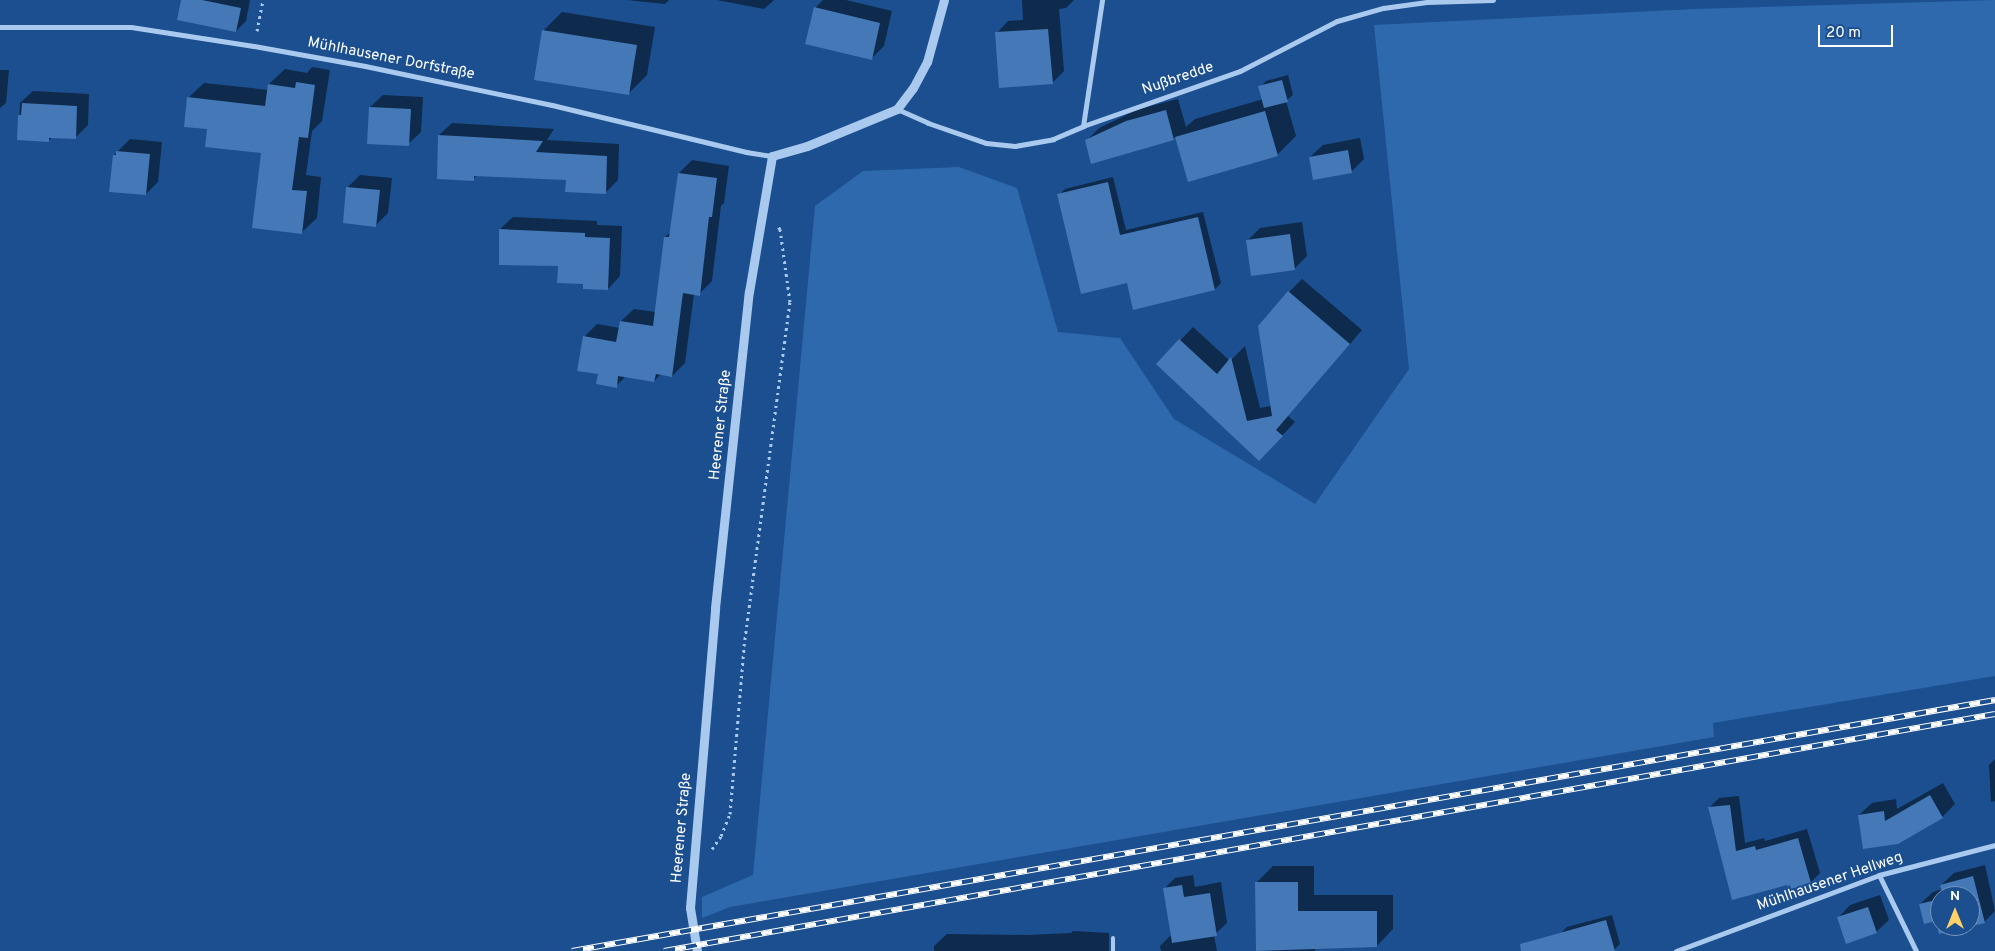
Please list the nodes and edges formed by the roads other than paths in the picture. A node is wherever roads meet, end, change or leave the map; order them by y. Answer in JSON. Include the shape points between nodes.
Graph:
{"nodes":[{"id":1,"x":944,"y":0,"type":"edge"},
{"id":2,"x":1102,"y":0,"type":"edge"},
{"id":3,"x":1464,"y":0,"type":"edge"},
{"id":4,"x":1493,"y":0,"type":"edge"},
{"id":5,"x":0,"y":27,"type":"edge"},
{"id":6,"x":897,"y":109,"type":"junction"},
{"id":7,"x":1083,"y":126,"type":"junction"},
{"id":8,"x":772,"y":156,"type":"junction"},
{"id":9,"x":1995,"y":845,"type":"edge"},
{"id":10,"x":1879,"y":875,"type":"junction"},
{"id":11,"x":1113,"y":938,"type":"dead end"},
{"id":12,"x":697,"y":951,"type":"edge"},
{"id":13,"x":1113,"y":951,"type":"edge"},
{"id":14,"x":1676,"y":951,"type":"edge"},
{"id":15,"x":1916,"y":951,"type":"edge"}],
"edges":[{"from":1,"to":6,"type":"street","via":[[927,62]]},
{"from":2,"to":7,"type":"street"},
{"from":3,"to":4,"type":"street"},
{"from":3,"to":7,"type":"street","name":"Nußbredde","via":[[1383,8],[1337,21],[1240,70]]},
{"from":5,"to":8,"type":"street","name":"Mühlhausener Dorfstraße","via":[[130,26],[254,46],[543,103]]},
{"from":6,"to":7,"type":"street","name":"Nußbredde","via":[[986,143],[1015,146],[1053,139]]},
{"from":6,"to":8,"type":"street","via":[[807,146]]},
{"from":8,"to":12,"type":"street","name":"Heerener Straße","via":[[749,292],[716,598],[690,908]]},
{"from":9,"to":10,"type":"street","name":"Mühlhausener Hellweg"},
{"from":10,"to":14,"type":"street","name":"Mühlhausener Hellweg"},
{"from":10,"to":15,"type":"street"},
{"from":11,"to":13,"type":"lane"}]}
